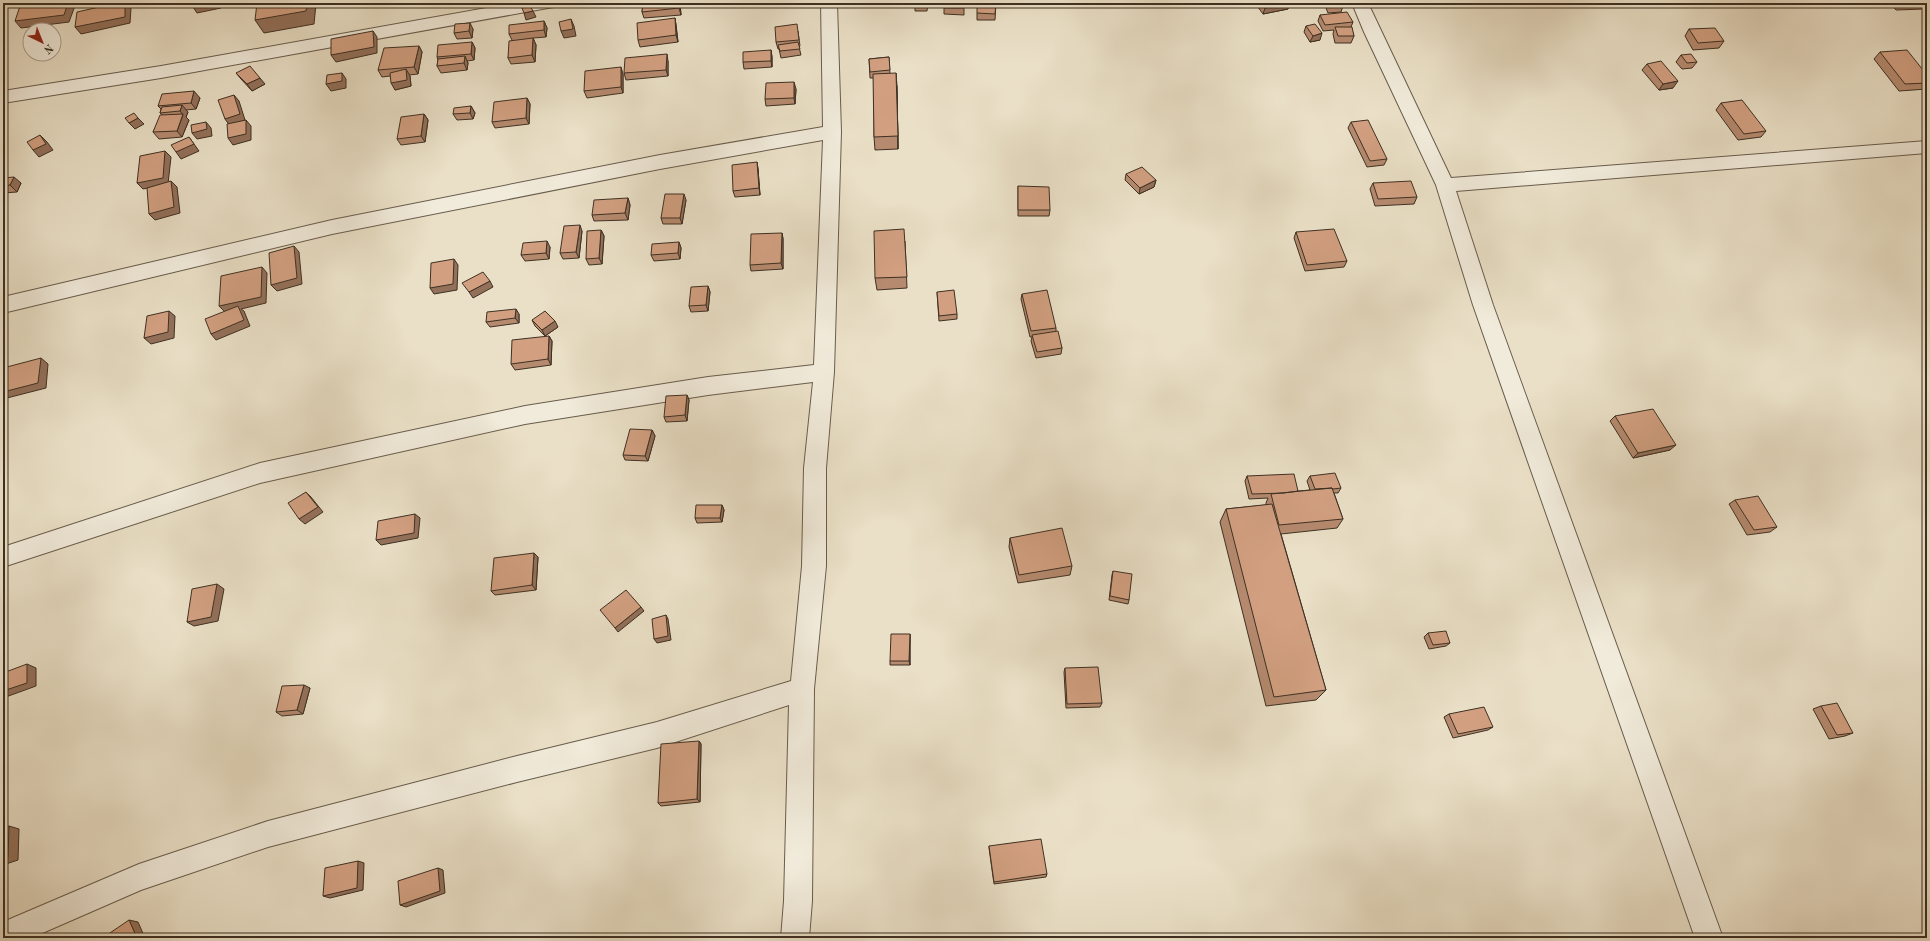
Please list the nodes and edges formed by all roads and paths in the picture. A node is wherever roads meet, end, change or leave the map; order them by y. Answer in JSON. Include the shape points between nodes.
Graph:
{"nodes":[{"id":1,"x":548,"y":3,"type":"edge"},
{"id":2,"x":829,"y":3,"type":"edge"},
{"id":3,"x":1360,"y":3,"type":"edge"},
{"id":4,"x":3,"y":97,"type":"edge"},
{"id":5,"x":832,"y":132,"type":"junction"},
{"id":6,"x":1927,"y":147,"type":"edge"},
{"id":7,"x":1444,"y":185,"type":"junction"},
{"id":8,"x":3,"y":305,"type":"edge"},
{"id":9,"x":824,"y":372,"type":"junction"},
{"id":10,"x":3,"y":557,"type":"edge"},
{"id":11,"x":802,"y":689,"type":"junction"},
{"id":12,"x":3,"y":936,"type":"edge"},
{"id":13,"x":795,"y":938,"type":"edge"},
{"id":14,"x":1709,"y":938,"type":"edge"}],
"edges":[{"from":1,"to":4,"type":"street"},
{"from":2,"to":5,"type":"street"},
{"from":3,"to":7,"type":"street"},
{"from":5,"to":8,"type":"street","via":[[660,162],[332,226]]},
{"from":5,"to":9,"type":"street"},
{"from":6,"to":7,"type":"street"},
{"from":7,"to":14,"type":"street","via":[[1483,305]]},
{"from":9,"to":10,"type":"street","via":[[708,386],[525,415],[260,472]]},
{"from":9,"to":11,"type":"street","via":[[815,468],[814,566]]},
{"from":11,"to":12,"type":"street","via":[[657,735],[268,834],[139,877]]},
{"from":11,"to":13,"type":"street"}]}
